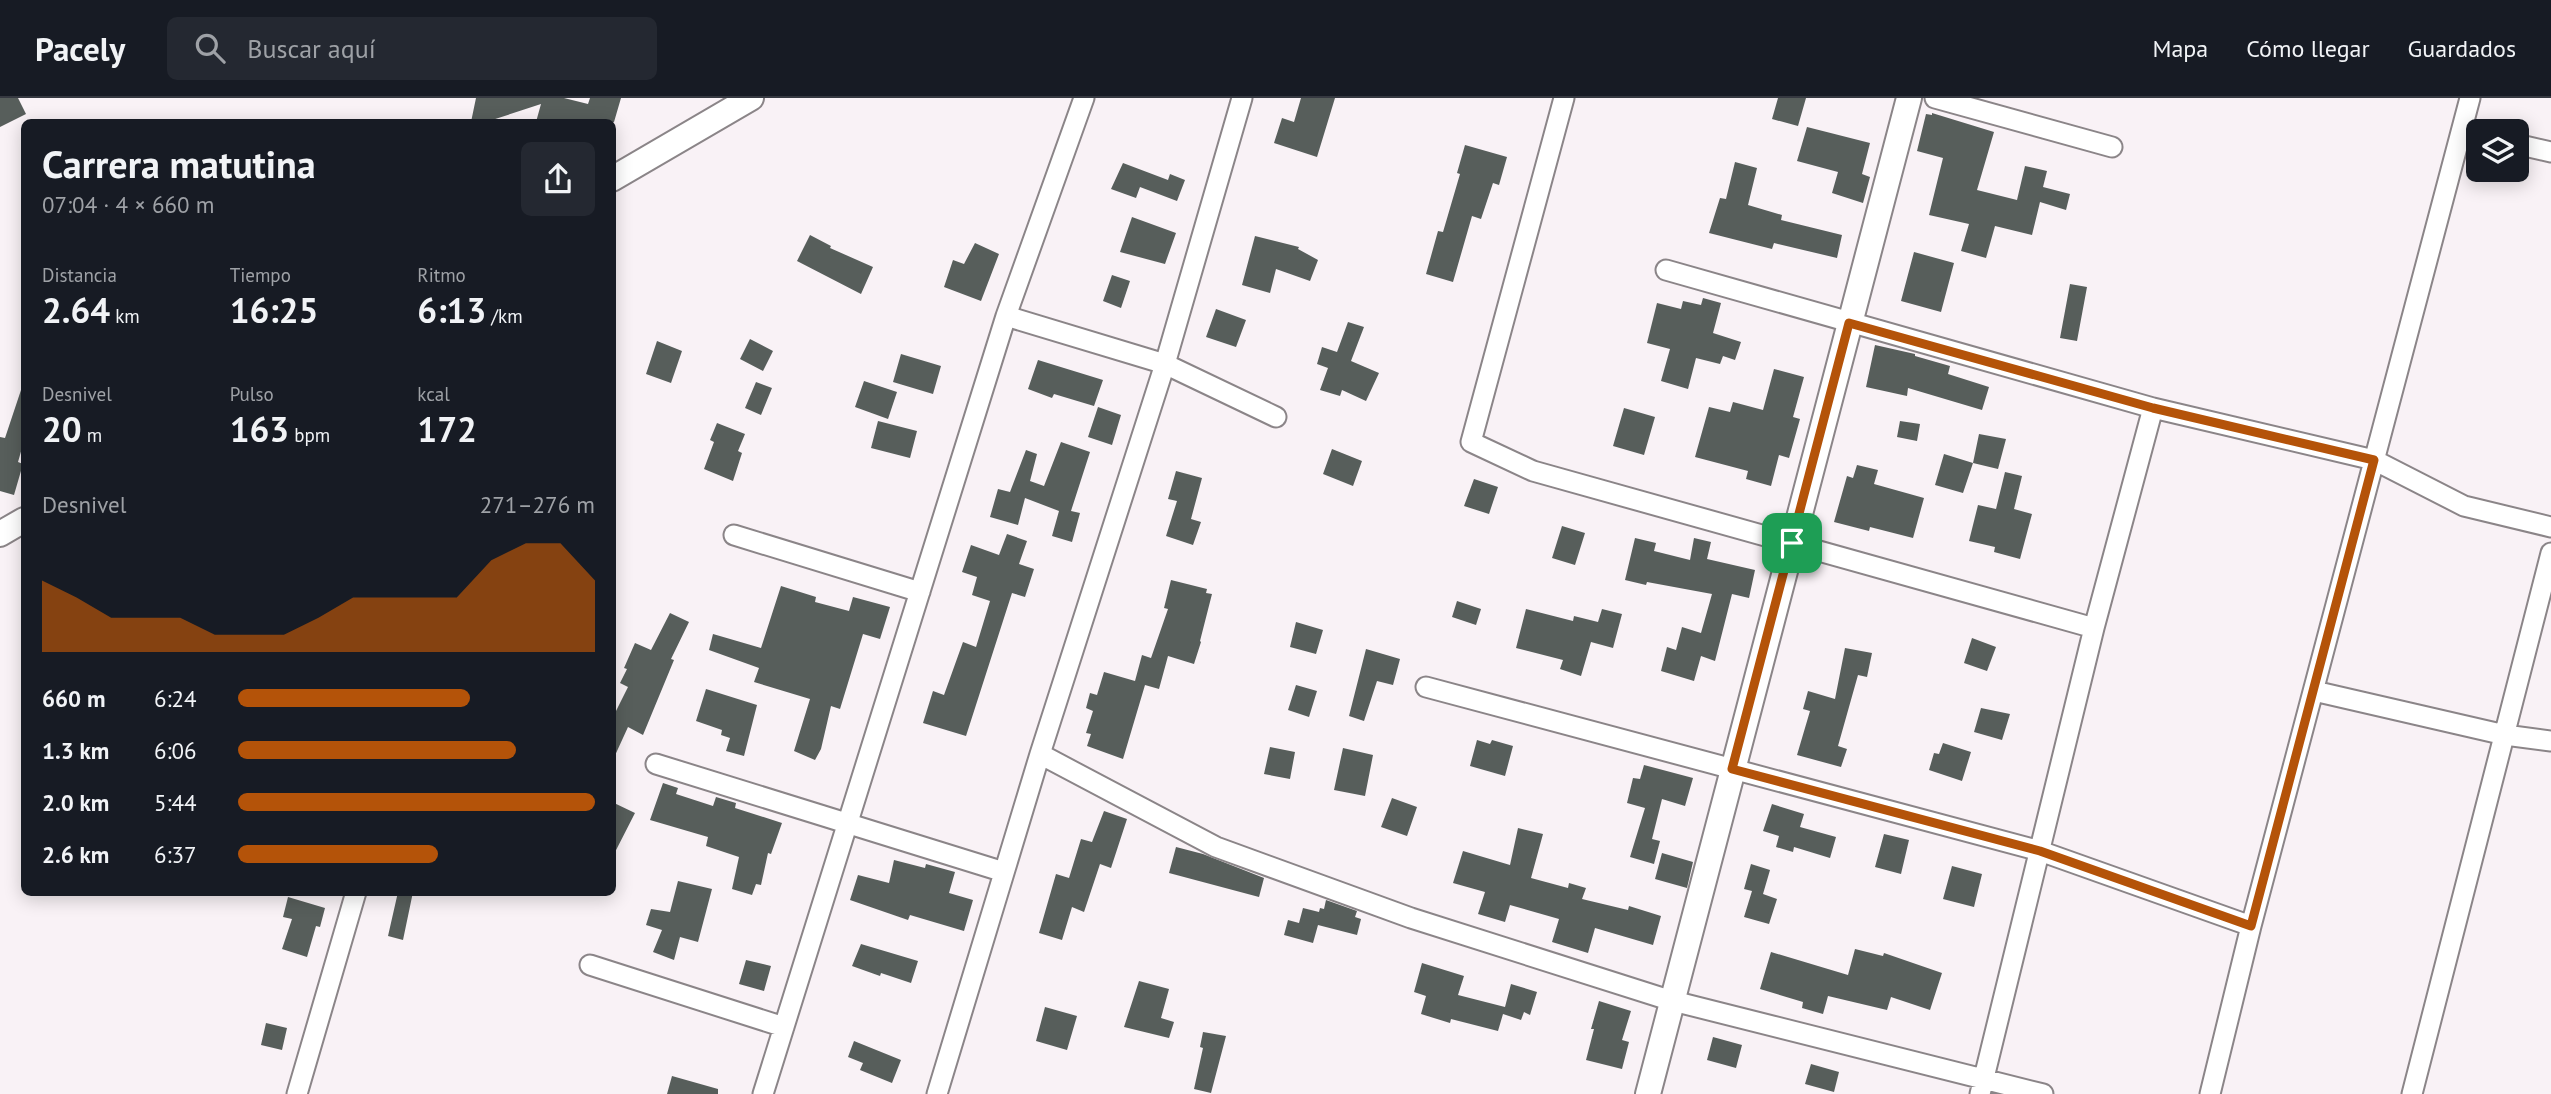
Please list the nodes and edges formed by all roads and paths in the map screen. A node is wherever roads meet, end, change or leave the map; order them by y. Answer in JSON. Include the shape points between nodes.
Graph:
{"nodes":[{"id":1,"x":751,"y":98,"type":"edge"},
{"id":2,"x":1084,"y":98,"type":"edge"},
{"id":3,"x":1242,"y":98,"type":"edge"},
{"id":4,"x":1564,"y":98,"type":"edge"},
{"id":5,"x":1909,"y":98,"type":"edge"},
{"id":6,"x":1935,"y":98,"type":"edge"},
{"id":7,"x":2470,"y":98,"type":"edge"},
{"id":8,"x":2471,"y":119,"type":"edge"},
{"id":9,"x":2112,"y":147,"type":"dead end"},
{"id":10,"x":2529,"y":147,"type":"edge"},
{"id":11,"x":2466,"y":148,"type":"edge"},
{"id":12,"x":2551,"y":152,"type":"edge"},
{"id":13,"x":616,"y":177,"type":"edge"},
{"id":14,"x":1666,"y":270,"type":"dead end"},
{"id":15,"x":1006,"y":316,"type":"junction"},
{"id":16,"x":1849,"y":323,"type":"junction"},
{"id":17,"x":1166,"y":364,"type":"junction"},
{"id":18,"x":2153,"y":408,"type":"junction"},
{"id":19,"x":1276,"y":418,"type":"dead end"},
{"id":20,"x":2374,"y":460,"type":"junction"},
{"id":21,"x":21,"y":522,"type":"edge"},
{"id":22,"x":2551,"y":527,"type":"edge"},
{"id":23,"x":0,"y":534,"type":"edge"},
{"id":24,"x":734,"y":534,"type":"dead end"},
{"id":25,"x":1792,"y":543,"type":"junction"},
{"id":26,"x":2551,"y":554,"type":"edge"},
{"id":27,"x":920,"y":592,"type":"junction"},
{"id":28,"x":2094,"y":628,"type":"junction"},
{"id":29,"x":1426,"y":687,"type":"dead end"},
{"id":30,"x":2314,"y":691,"type":"junction"},
{"id":31,"x":2505,"y":735,"type":"junction"},
{"id":32,"x":2551,"y":741,"type":"edge"},
{"id":33,"x":1040,"y":754,"type":"junction"},
{"id":34,"x":656,"y":764,"type":"dead end"},
{"id":35,"x":1732,"y":769,"type":"junction"},
{"id":36,"x":847,"y":824,"type":"junction"},
{"id":37,"x":2040,"y":851,"type":"junction"},
{"id":38,"x":1004,"y":872,"type":"junction"},
{"id":39,"x":355,"y":896,"type":"edge"},
{"id":40,"x":2251,"y":926,"type":"junction"},
{"id":41,"x":590,"y":965,"type":"dead end"},
{"id":42,"x":1672,"y":1001,"type":"junction"},
{"id":43,"x":783,"y":1027,"type":"junction"},
{"id":44,"x":1982,"y":1086,"type":"edge"},
{"id":45,"x":297,"y":1094,"type":"edge"},
{"id":46,"x":763,"y":1094,"type":"edge"},
{"id":47,"x":937,"y":1094,"type":"edge"},
{"id":48,"x":1648,"y":1094,"type":"edge"},
{"id":49,"x":2043,"y":1094,"type":"edge"},
{"id":50,"x":2210,"y":1094,"type":"edge"},
{"id":51,"x":2412,"y":1094,"type":"edge"}],
"edges":[{"from":1,"to":13,"type":"street"},
{"from":2,"to":15,"type":"street"},
{"from":3,"to":17,"type":"street"},
{"from":4,"to":25,"type":"street","via":[[1471,442],[1533,471]]},
{"from":5,"to":16,"type":"street"},
{"from":6,"to":9,"type":"street"},
{"from":7,"to":8,"type":"street"},
{"from":10,"to":12,"type":"street"},
{"from":11,"to":20,"type":"street"},
{"from":14,"to":16,"type":"street"},
{"from":15,"to":17,"type":"street"},
{"from":15,"to":27,"type":"street"},
{"from":16,"to":18,"type":"street"},
{"from":16,"to":25,"type":"street"},
{"from":17,"to":19,"type":"street"},
{"from":17,"to":33,"type":"street"},
{"from":18,"to":20,"type":"street"},
{"from":18,"to":28,"type":"street"},
{"from":20,"to":22,"type":"street","via":[[2464,506]]},
{"from":20,"to":30,"type":"street"},
{"from":21,"to":23,"type":"street"},
{"from":24,"to":27,"type":"street"},
{"from":25,"to":28,"type":"street"},
{"from":25,"to":35,"type":"street"},
{"from":26,"to":31,"type":"street"},
{"from":27,"to":36,"type":"street"},
{"from":28,"to":37,"type":"street"},
{"from":29,"to":35,"type":"street"},
{"from":30,"to":31,"type":"street"},
{"from":30,"to":40,"type":"street"},
{"from":31,"to":32,"type":"street"},
{"from":31,"to":51,"type":"street"},
{"from":33,"to":38,"type":"street"},
{"from":33,"to":42,"type":"street","via":[[1216,847],[1411,918]]},
{"from":34,"to":36,"type":"street"},
{"from":35,"to":37,"type":"street"},
{"from":35,"to":42,"type":"street"},
{"from":36,"to":38,"type":"street"},
{"from":36,"to":43,"type":"street"},
{"from":37,"to":40,"type":"street"},
{"from":37,"to":44,"type":"street"},
{"from":38,"to":47,"type":"street"},
{"from":39,"to":45,"type":"street"},
{"from":40,"to":50,"type":"street"},
{"from":41,"to":43,"type":"street"},
{"from":42,"to":44,"type":"street"},
{"from":42,"to":48,"type":"street"},
{"from":43,"to":46,"type":"street"},
{"from":44,"to":49,"type":"street"}]}
